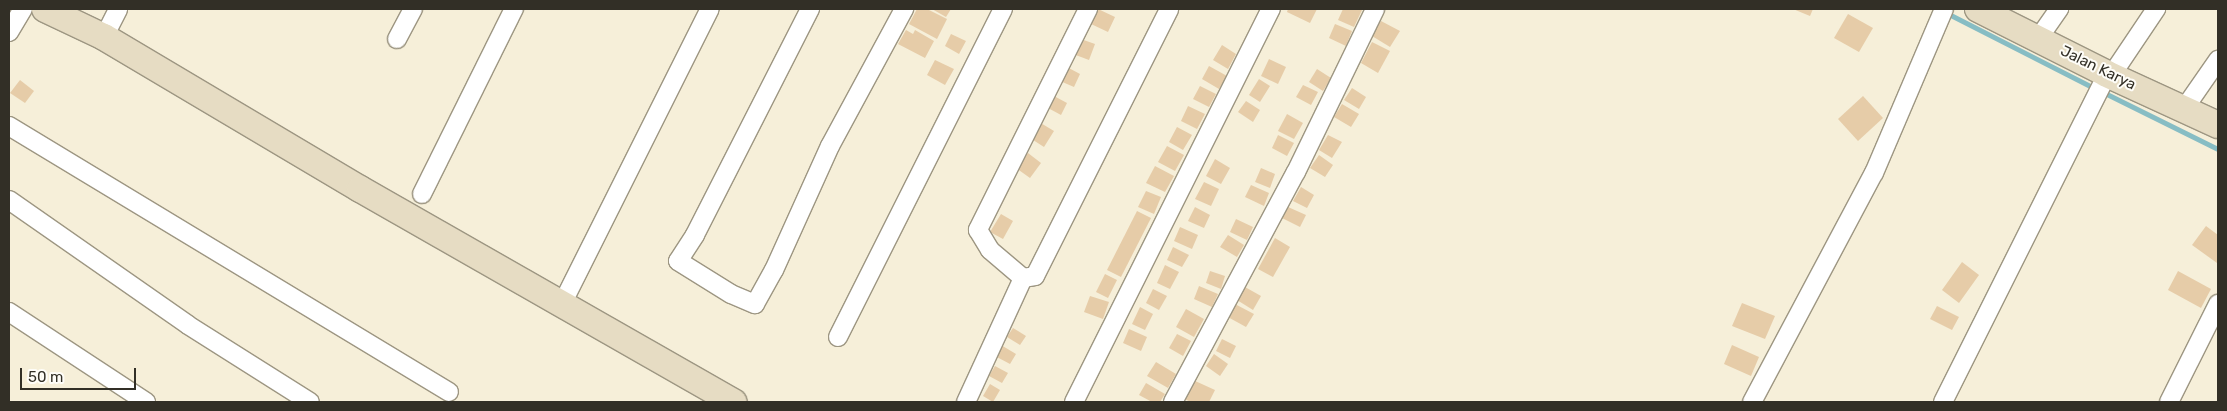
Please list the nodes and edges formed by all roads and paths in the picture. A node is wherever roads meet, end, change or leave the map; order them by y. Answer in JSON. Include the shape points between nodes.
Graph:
{"nodes":[{"id":1,"x":23,"y":9,"type":"edge"},
{"id":2,"x":45,"y":9,"type":"edge"},
{"id":3,"x":118,"y":9,"type":"edge"},
{"id":4,"x":412,"y":9,"type":"edge"},
{"id":5,"x":514,"y":9,"type":"edge"},
{"id":6,"x":710,"y":9,"type":"edge"},
{"id":7,"x":810,"y":9,"type":"edge"},
{"id":8,"x":904,"y":9,"type":"edge"},
{"id":9,"x":1003,"y":9,"type":"edge"},
{"id":10,"x":1088,"y":9,"type":"edge"},
{"id":11,"x":1169,"y":9,"type":"edge"},
{"id":12,"x":1271,"y":9,"type":"edge"},
{"id":13,"x":1375,"y":9,"type":"edge"},
{"id":14,"x":1944,"y":9,"type":"edge"},
{"id":15,"x":1978,"y":9,"type":"edge"},
{"id":16,"x":2059,"y":9,"type":"edge"},
{"id":17,"x":2156,"y":9,"type":"edge"},
{"id":18,"x":9,"y":32,"type":"edge"},
{"id":19,"x":104,"y":37,"type":"junction"},
{"id":20,"x":2038,"y":39,"type":"junction"},
{"id":21,"x":397,"y":40,"type":"dead end"},
{"id":22,"x":2218,"y":60,"type":"edge"},
{"id":23,"x":2106,"y":77,"type":"junction"},
{"id":24,"x":2184,"y":109,"type":"junction"},
{"id":25,"x":2218,"y":125,"type":"edge"},
{"id":26,"x":9,"y":126,"type":"edge"},
{"id":27,"x":422,"y":194,"type":"dead end"},
{"id":28,"x":9,"y":200,"type":"edge"},
{"id":29,"x":1023,"y":278,"type":"junction"},
{"id":30,"x":562,"y":304,"type":"junction"},
{"id":31,"x":2218,"y":304,"type":"edge"},
{"id":32,"x":9,"y":312,"type":"edge"},
{"id":33,"x":838,"y":337,"type":"dead end"},
{"id":34,"x":449,"y":392,"type":"dead end"},
{"id":35,"x":146,"y":402,"type":"edge"},
{"id":36,"x":310,"y":402,"type":"edge"},
{"id":37,"x":734,"y":402,"type":"edge"},
{"id":38,"x":966,"y":402,"type":"edge"},
{"id":39,"x":1074,"y":402,"type":"edge"},
{"id":40,"x":1173,"y":402,"type":"edge"},
{"id":41,"x":1752,"y":402,"type":"edge"},
{"id":42,"x":1943,"y":402,"type":"edge"},
{"id":43,"x":2169,"y":402,"type":"edge"}],
"edges":[{"from":1,"to":18,"type":"street"},
{"from":2,"to":19,"type":"street"},
{"from":3,"to":19,"type":"street"},
{"from":4,"to":21,"type":"street"},
{"from":5,"to":27,"type":"street"},
{"from":6,"to":30,"type":"street"},
{"from":7,"to":8,"type":"street","via":[[695,235],[678,261],[731,294],[755,304],[774,270],[830,146]]},
{"from":9,"to":33,"type":"street"},
{"from":10,"to":29,"type":"street","via":[[978,230],[990,250]]},
{"from":11,"to":29,"type":"street","via":[[1035,276]]},
{"from":12,"to":39,"type":"street"},
{"from":13,"to":40,"type":"street","via":[[1296,172]]},
{"from":14,"to":41,"type":"street","via":[[1874,173]]},
{"from":15,"to":20,"type":"street","name":"Jalan Karya"},
{"from":16,"to":20,"type":"street"},
{"from":17,"to":23,"type":"street"},
{"from":19,"to":30,"type":"street"},
{"from":20,"to":23,"type":"street","name":"Jalan Karya"},
{"from":22,"to":24,"type":"street"},
{"from":23,"to":24,"type":"street","name":"Jalan Karya"},
{"from":23,"to":42,"type":"street"},
{"from":24,"to":25,"type":"street","name":"Jalan Karya"},
{"from":26,"to":34,"type":"street"},
{"from":28,"to":36,"type":"street","via":[[188,325]]},
{"from":29,"to":38,"type":"street"},
{"from":30,"to":37,"type":"street"},
{"from":31,"to":43,"type":"street"},
{"from":32,"to":35,"type":"street"}]}
